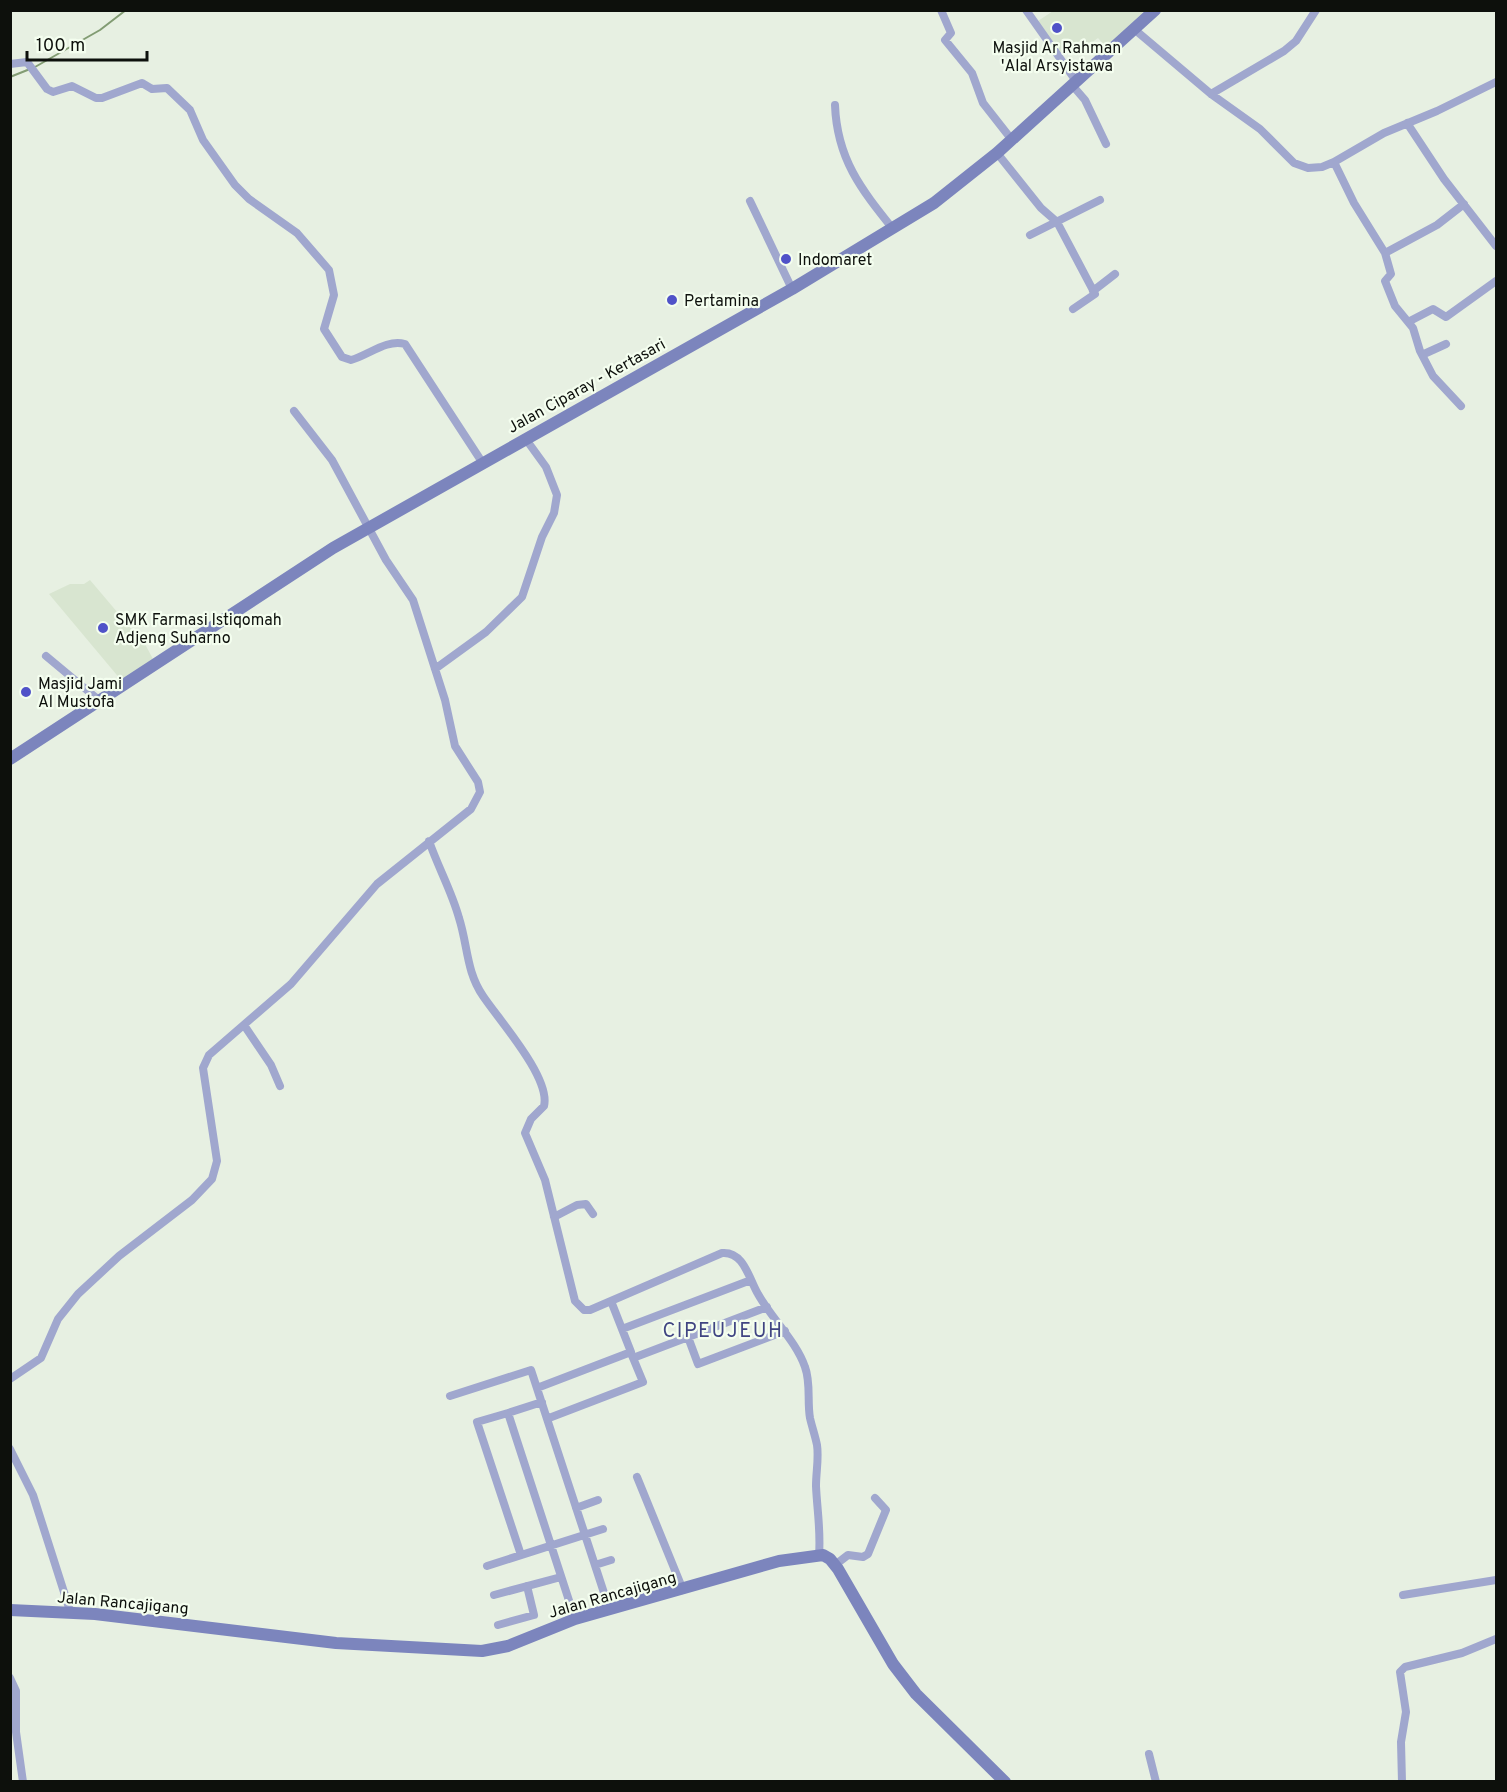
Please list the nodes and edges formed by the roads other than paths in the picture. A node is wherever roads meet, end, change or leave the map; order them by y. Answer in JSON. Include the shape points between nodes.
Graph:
{"nodes":[{"id":1,"x":941,"y":10,"type":"edge"},
{"id":2,"x":1026,"y":10,"type":"edge"},
{"id":3,"x":1316,"y":10,"type":"edge"},
{"id":4,"x":1150,"y":12,"type":"edge"},
{"id":5,"x":1134,"y":29,"type":"junction"},
{"id":6,"x":10,"y":64,"type":"edge"},
{"id":7,"x":1497,"y":82,"type":"edge"},
{"id":8,"x":1074,"y":83,"type":"junction"},
{"id":9,"x":1211,"y":94,"type":"junction"},
{"id":10,"x":835,"y":105,"type":"dead end"},
{"id":11,"x":1407,"y":123,"type":"junction"},
{"id":12,"x":1012,"y":140,"type":"junction"},
{"id":13,"x":1106,"y":144,"type":"dead end"},
{"id":14,"x":997,"y":153,"type":"junction"},
{"id":15,"x":1334,"y":162,"type":"junction"},
{"id":16,"x":1100,"y":200,"type":"dead end"},
{"id":17,"x":750,"y":201,"type":"dead end"},
{"id":18,"x":1464,"y":204,"type":"junction"},
{"id":19,"x":1057,"y":222,"type":"junction"},
{"id":20,"x":893,"y":229,"type":"junction"},
{"id":21,"x":1030,"y":235,"type":"dead end"},
{"id":22,"x":1497,"y":246,"type":"edge"},
{"id":23,"x":1385,"y":253,"type":"junction"},
{"id":24,"x":1115,"y":274,"type":"dead end"},
{"id":25,"x":1497,"y":281,"type":"edge"},
{"id":26,"x":792,"y":289,"type":"junction"},
{"id":27,"x":1093,"y":291,"type":"junction"},
{"id":28,"x":1073,"y":309,"type":"dead end"},
{"id":29,"x":1408,"y":322,"type":"junction"},
{"id":30,"x":1446,"y":344,"type":"dead end"},
{"id":31,"x":1424,"y":354,"type":"junction"},
{"id":32,"x":1461,"y":405,"type":"dead end"},
{"id":33,"x":294,"y":411,"type":"dead end"},
{"id":34,"x":525,"y":438,"type":"junction"},
{"id":35,"x":483,"y":462,"type":"junction"},
{"id":36,"x":368,"y":528,"type":"junction"},
{"id":37,"x":46,"y":656,"type":"dead end"},
{"id":38,"x":435,"y":669,"type":"junction"},
{"id":39,"x":100,"y":701,"type":"junction"},
{"id":40,"x":10,"y":759,"type":"edge"},
{"id":41,"x":429,"y":841,"type":"junction"},
{"id":42,"x":244,"y":1024,"type":"junction"},
{"id":43,"x":280,"y":1086,"type":"dead end"},
{"id":44,"x":593,"y":1214,"type":"dead end"},
{"id":45,"x":554,"y":1217,"type":"junction"},
{"id":46,"x":751,"y":1280,"type":"junction"},
{"id":47,"x":611,"y":1301,"type":"junction"},
{"id":48,"x":767,"y":1307,"type":"junction"},
{"id":49,"x":622,"y":1329,"type":"junction"},
{"id":50,"x":785,"y":1331,"type":"junction"},
{"id":51,"x":688,"y":1337,"type":"junction"},
{"id":52,"x":632,"y":1355,"type":"junction"},
{"id":53,"x":10,"y":1379,"type":"edge"},
{"id":54,"x":537,"y":1388,"type":"junction"},
{"id":55,"x":450,"y":1396,"type":"dead end"},
{"id":56,"x":542,"y":1402,"type":"junction"},
{"id":57,"x":508,"y":1413,"type":"junction"},
{"id":58,"x":549,"y":1418,"type":"junction"},
{"id":59,"x":477,"y":1422,"type":"junction"},
{"id":60,"x":466,"y":1426,"type":"dead end"},
{"id":61,"x":10,"y":1449,"type":"edge"},
{"id":62,"x":637,"y":1476,"type":"dead end"},
{"id":63,"x":875,"y":1498,"type":"dead end"},
{"id":64,"x":598,"y":1500,"type":"dead end"},
{"id":65,"x":576,"y":1508,"type":"junction"},
{"id":66,"x":603,"y":1529,"type":"dead end"},
{"id":67,"x":585,"y":1535,"type":"junction"},
{"id":68,"x":551,"y":1546,"type":"junction"},
{"id":69,"x":521,"y":1555,"type":"junction"},
{"id":70,"x":819,"y":1555,"type":"junction"},
{"id":71,"x":611,"y":1560,"type":"dead end"},
{"id":72,"x":595,"y":1565,"type":"junction"},
{"id":73,"x":835,"y":1565,"type":"junction"},
{"id":74,"x":487,"y":1566,"type":"dead end"},
{"id":75,"x":561,"y":1577,"type":"junction"},
{"id":76,"x":1497,"y":1580,"type":"edge"},
{"id":77,"x":527,"y":1586,"type":"junction"},
{"id":78,"x":683,"y":1590,"type":"junction"},
{"id":79,"x":1403,"y":1594,"type":"dead end"},
{"id":80,"x":494,"y":1595,"type":"dead end"},
{"id":81,"x":607,"y":1602,"type":"dead end"},
{"id":82,"x":10,"y":1610,"type":"edge"},
{"id":83,"x":71,"y":1614,"type":"junction"},
{"id":84,"x":575,"y":1618,"type":"junction"},
{"id":85,"x":498,"y":1625,"type":"dead end"},
{"id":86,"x":1497,"y":1639,"type":"edge"},
{"id":87,"x":10,"y":1678,"type":"edge"},
{"id":88,"x":1149,"y":1754,"type":"dead end"},
{"id":89,"x":23,"y":1782,"type":"edge"},
{"id":90,"x":1005,"y":1782,"type":"edge"},
{"id":91,"x":1156,"y":1782,"type":"edge"},
{"id":92,"x":1402,"y":1782,"type":"edge"}],
"edges":[{"from":1,"to":12,"type":"street","via":[[951,33],[945,40],[972,73],[983,103]]},
{"from":2,"to":8,"type":"street"},
{"from":3,"to":9,"type":"street","via":[[1296,41],[1284,51]]},
{"from":4,"to":5,"type":"main road","name":"Jalan Ciparay - Kertasari"},
{"from":5,"to":8,"type":"main road","name":"Jalan Ciparay - Kertasari"},
{"from":5,"to":9,"type":"street"},
{"from":6,"to":35,"type":"street","via":[[29,64],[53,92],[72,86],[102,98],[142,83],[152,89],[167,88],[190,110],[203,140],[235,185],[297,233],[329,270],[334,296],[324,329],[342,357],[351,360],[386,344],[405,344]]},
{"from":7,"to":11,"type":"street"},
{"from":8,"to":12,"type":"main road","name":"Jalan Ciparay - Kertasari"},
{"from":8,"to":13,"type":"street"},
{"from":9,"to":15,"type":"street","via":[[1260,129],[1294,164],[1314,168]]},
{"from":10,"to":20,"type":"street","via":[[838,137],[847,163]]},
{"from":11,"to":15,"type":"street"},
{"from":11,"to":18,"type":"street"},
{"from":12,"to":14,"type":"main road","name":"Jalan Ciparay - Kertasari"},
{"from":14,"to":19,"type":"street"},
{"from":14,"to":20,"type":"main road","name":"Jalan Ciparay - Kertasari","via":[[934,203]]},
{"from":15,"to":23,"type":"street"},
{"from":16,"to":19,"type":"street"},
{"from":17,"to":26,"type":"street"},
{"from":18,"to":22,"type":"street"},
{"from":18,"to":23,"type":"street","via":[[1437,225]]},
{"from":19,"to":21,"type":"street"},
{"from":19,"to":27,"type":"street"},
{"from":20,"to":26,"type":"main road","name":"Jalan Ciparay - Kertasari"},
{"from":23,"to":29,"type":"street","via":[[1391,274],[1385,281],[1395,306]]},
{"from":24,"to":27,"type":"street"},
{"from":25,"to":29,"type":"street","via":[[1446,317],[1433,309]]},
{"from":26,"to":34,"type":"main road","name":"Jalan Ciparay - Kertasari"},
{"from":27,"to":28,"type":"street","via":[[1095,294]]},
{"from":29,"to":31,"type":"street"},
{"from":30,"to":31,"type":"street"},
{"from":31,"to":32,"type":"street","via":[[1434,376]]},
{"from":33,"to":36,"type":"street","via":[[332,460]]},
{"from":34,"to":35,"type":"main road","name":"Jalan Ciparay - Kertasari"},
{"from":34,"to":38,"type":"street","via":[[546,467],[557,495],[554,513],[522,597],[486,632]]},
{"from":35,"to":36,"type":"main road","name":"Jalan Ciparay - Kertasari"},
{"from":36,"to":38,"type":"street","via":[[413,600]]},
{"from":36,"to":39,"type":"main road","name":"Jalan Ciparay - Kertasari"},
{"from":37,"to":39,"type":"street"},
{"from":38,"to":41,"type":"street","via":[[455,747],[478,782],[480,792],[471,808]]},
{"from":39,"to":40,"type":"main road","name":"Jalan Ciparay - Kertasari"},
{"from":41,"to":42,"type":"street","via":[[377,884],[297,978]]},
{"from":41,"to":45,"type":"street","via":[[460,921],[474,983],[526,1058],[545,1094],[544,1106],[531,1119],[525,1133],[545,1180]]},
{"from":42,"to":43,"type":"street"},
{"from":42,"to":53,"type":"street","via":[[209,1055],[203,1068],[217,1161],[212,1179],[78,1294],[58,1320],[41,1358]]},
{"from":44,"to":45,"type":"street","via":[[581,1203]]},
{"from":45,"to":47,"type":"street","via":[[579,1307],[590,1310]]},
{"from":46,"to":47,"type":"street","via":[[740,1259],[730,1252],[722,1253]]},
{"from":46,"to":48,"type":"street"},
{"from":46,"to":49,"type":"street"},
{"from":47,"to":49,"type":"street"},
{"from":48,"to":50,"type":"street"},
{"from":48,"to":51,"type":"street"},
{"from":49,"to":52,"type":"street"},
{"from":50,"to":51,"type":"street","via":[[699,1364]]},
{"from":50,"to":70,"type":"street","via":[[807,1374],[817,1446]]},
{"from":51,"to":52,"type":"street"},
{"from":52,"to":54,"type":"street"},
{"from":52,"to":58,"type":"street","via":[[643,1382]]},
{"from":54,"to":55,"type":"street","via":[[531,1370]]},
{"from":54,"to":56,"type":"street"},
{"from":56,"to":57,"type":"street"},
{"from":56,"to":58,"type":"street"},
{"from":57,"to":59,"type":"street"},
{"from":57,"to":68,"type":"street"},
{"from":58,"to":65,"type":"street"},
{"from":59,"to":60,"type":"street"},
{"from":59,"to":69,"type":"street"},
{"from":61,"to":83,"type":"street","via":[[33,1495]]},
{"from":62,"to":78,"type":"street"},
{"from":63,"to":73,"type":"street","via":[[886,1510],[868,1554],[848,1555]]},
{"from":64,"to":65,"type":"street"},
{"from":65,"to":67,"type":"street"},
{"from":66,"to":67,"type":"street"},
{"from":67,"to":68,"type":"street"},
{"from":67,"to":72,"type":"street"},
{"from":68,"to":69,"type":"street"},
{"from":68,"to":75,"type":"street"},
{"from":69,"to":74,"type":"street"},
{"from":70,"to":73,"type":"main road"},
{"from":70,"to":78,"type":"main road","name":"Jalan Rancajigang","via":[[780,1561]]},
{"from":71,"to":72,"type":"street"},
{"from":72,"to":81,"type":"street"},
{"from":73,"to":90,"type":"main road","via":[[892,1664],[916,1694]]},
{"from":75,"to":77,"type":"street"},
{"from":75,"to":84,"type":"street"},
{"from":76,"to":79,"type":"street"},
{"from":77,"to":80,"type":"street"},
{"from":77,"to":85,"type":"street","via":[[534,1614]]},
{"from":78,"to":84,"type":"main road","name":"Jalan Rancajigang"},
{"from":82,"to":83,"type":"main road","name":"Jalan Rancajigang"},
{"from":83,"to":84,"type":"main road","name":"Jalan Rancajigang","via":[[195,1624],[336,1643],[465,1652],[508,1646]]},
{"from":86,"to":92,"type":"street","via":[[1462,1653],[1405,1667],[1400,1672],[1406,1712],[1401,1742]]},
{"from":87,"to":89,"type":"street","via":[[16,1691],[16,1732]]},
{"from":88,"to":91,"type":"street"}]}
